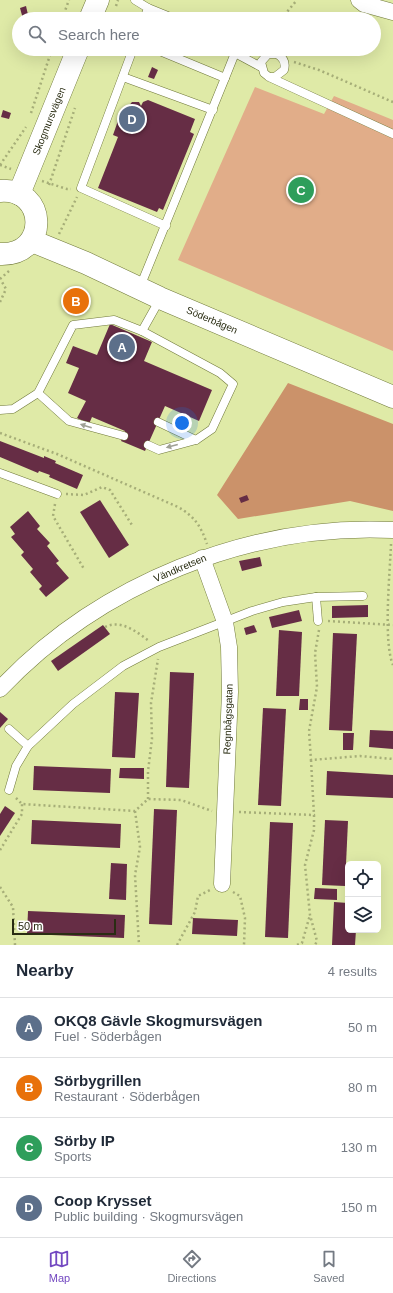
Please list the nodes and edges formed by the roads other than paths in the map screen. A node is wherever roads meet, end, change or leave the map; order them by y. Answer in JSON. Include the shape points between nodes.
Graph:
{"nodes":[{"id":1,"x":98,"y":0,"type":"edge"},
{"id":2,"x":136,"y":0,"type":"edge"},
{"id":3,"x":359,"y":0,"type":"edge"},
{"id":4,"x":148,"y":8,"type":"junction"},
{"id":5,"x":93,"y":12,"type":"edge"},
{"id":6,"x":147,"y":12,"type":"edge"},
{"id":7,"x":158,"y":12,"type":"edge"},
{"id":8,"x":393,"y":12,"type":"edge"},
{"id":9,"x":75,"y":56,"type":"edge"},
{"id":10,"x":130,"y":56,"type":"edge"},
{"id":11,"x":172,"y":56,"type":"edge"},
{"id":12,"x":232,"y":56,"type":"edge"},
{"id":13,"x":242,"y":56,"type":"edge"},
{"id":14,"x":265,"y":56,"type":"edge"},
{"id":15,"x":280,"y":56,"type":"edge"},
{"id":16,"x":261,"y":67,"type":"junction"},
{"id":17,"x":123,"y":77,"type":"junction"},
{"id":18,"x":269,"y":77,"type":"junction"},
{"id":19,"x":225,"y":78,"type":"junction"},
{"id":20,"x":213,"y":110,"type":"junction"},
{"id":21,"x":393,"y":134,"type":"edge"},
{"id":22,"x":10,"y":192,"type":"edge"},
{"id":23,"x":166,"y":226,"type":"junction"},
{"id":24,"x":32,"y":240,"type":"junction"},
{"id":25,"x":0,"y":254,"type":"edge"},
{"id":26,"x":139,"y":288,"type":"junction"},
{"id":27,"x":160,"y":298,"type":"junction"},
{"id":28,"x":142,"y":331,"type":"junction"},
{"id":29,"x":38,"y":393,"type":"junction"},
{"id":30,"x":393,"y":397,"type":"edge"},
{"id":31,"x":0,"y":410,"type":"edge"},
{"id":32,"x":158,"y":422,"type":"dead end"},
{"id":33,"x":124,"y":436,"type":"dead end"},
{"id":34,"x":196,"y":440,"type":"junction"},
{"id":35,"x":148,"y":445,"type":"dead end"},
{"id":36,"x":0,"y":473,"type":"edge"},
{"id":37,"x":57,"y":494,"type":"road end"},
{"id":38,"x":392,"y":530,"type":"edge"},
{"id":39,"x":202,"y":558,"type":"junction"},
{"id":40,"x":363,"y":596,"type":"dead end"},
{"id":41,"x":316,"y":597,"type":"junction"},
{"id":42,"x":318,"y":621,"type":"road end"},
{"id":43,"x":225,"y":622,"type":"junction"},
{"id":44,"x":0,"y":689,"type":"edge"},
{"id":45,"x":9,"y":729,"type":"dead end"},
{"id":46,"x":28,"y":746,"type":"junction"},
{"id":47,"x":9,"y":790,"type":"road end"},
{"id":48,"x":222,"y":884,"type":"road end"}],
"edges":[{"from":1,"to":5,"type":"street"},
{"from":2,"to":4,"type":"lane"},
{"from":3,"to":8,"type":"street","via":[[364,4]]},
{"from":4,"to":6,"type":"lane"},
{"from":4,"to":7,"type":"lane"},
{"from":9,"to":22,"type":"street","name":"Skogmursvägen"},
{"from":10,"to":17,"type":"lane"},
{"from":11,"to":19,"type":"lane"},
{"from":12,"to":19,"type":"lane"},
{"from":13,"to":16,"type":"lane"},
{"from":14,"to":16,"type":"lane"},
{"from":15,"to":18,"type":"lane","via":[[284,59],[284,70],[275,77]]},
{"from":16,"to":18,"type":"lane"},
{"from":17,"to":20,"type":"lane"},
{"from":17,"to":23,"type":"lane","via":[[82,188]]},
{"from":18,"to":21,"type":"lane"},
{"from":19,"to":20,"type":"lane"},
{"from":20,"to":23,"type":"lane"},
{"from":22,"to":24,"type":"street","name":"Skogmursvägen","via":[[31,204],[37,220]]},
{"from":23,"to":26,"type":"lane"},
{"from":24,"to":25,"type":"street","via":[[18,252]]},
{"from":24,"to":26,"type":"street","name":"Söderbågen"},
{"from":26,"to":27,"type":"street","name":"Söderbågen"},
{"from":27,"to":28,"type":"lane"},
{"from":27,"to":30,"type":"street","name":"Söderbågen"},
{"from":28,"to":29,"type":"lane","via":[[114,320],[73,325]]},
{"from":28,"to":34,"type":"lane","via":[[220,373],[233,384],[212,429]]},
{"from":29,"to":31,"type":"lane","via":[[13,409]]},
{"from":33,"to":29,"type":"lane","one_way":true,"via":[[115,431],[69,421]]},
{"from":32,"to":34,"type":"lane"},
{"from":34,"to":35,"type":"lane","one_way":true,"via":[[159,450]]},
{"from":36,"to":37,"type":"lane"},
{"from":38,"to":39,"type":"street","name":"Vändkretsen","via":[[328,530],[252,543]]},
{"from":39,"to":43,"type":"street","name":"Regnbågsgatan"},
{"from":39,"to":44,"type":"street","name":"Vändkretsen","via":[[139,587],[84,619],[49,645]]},
{"from":40,"to":41,"type":"lane"},
{"from":41,"to":42,"type":"lane"},
{"from":41,"to":43,"type":"lane","via":[[283,602]]},
{"from":43,"to":46,"type":"lane","via":[[159,647],[123,666],[52,722]]},
{"from":43,"to":48,"type":"street","name":"Regnbågsgatan","via":[[230,666]]},
{"from":45,"to":46,"type":"lane"},
{"from":46,"to":47,"type":"lane","via":[[16,766]]}]}
